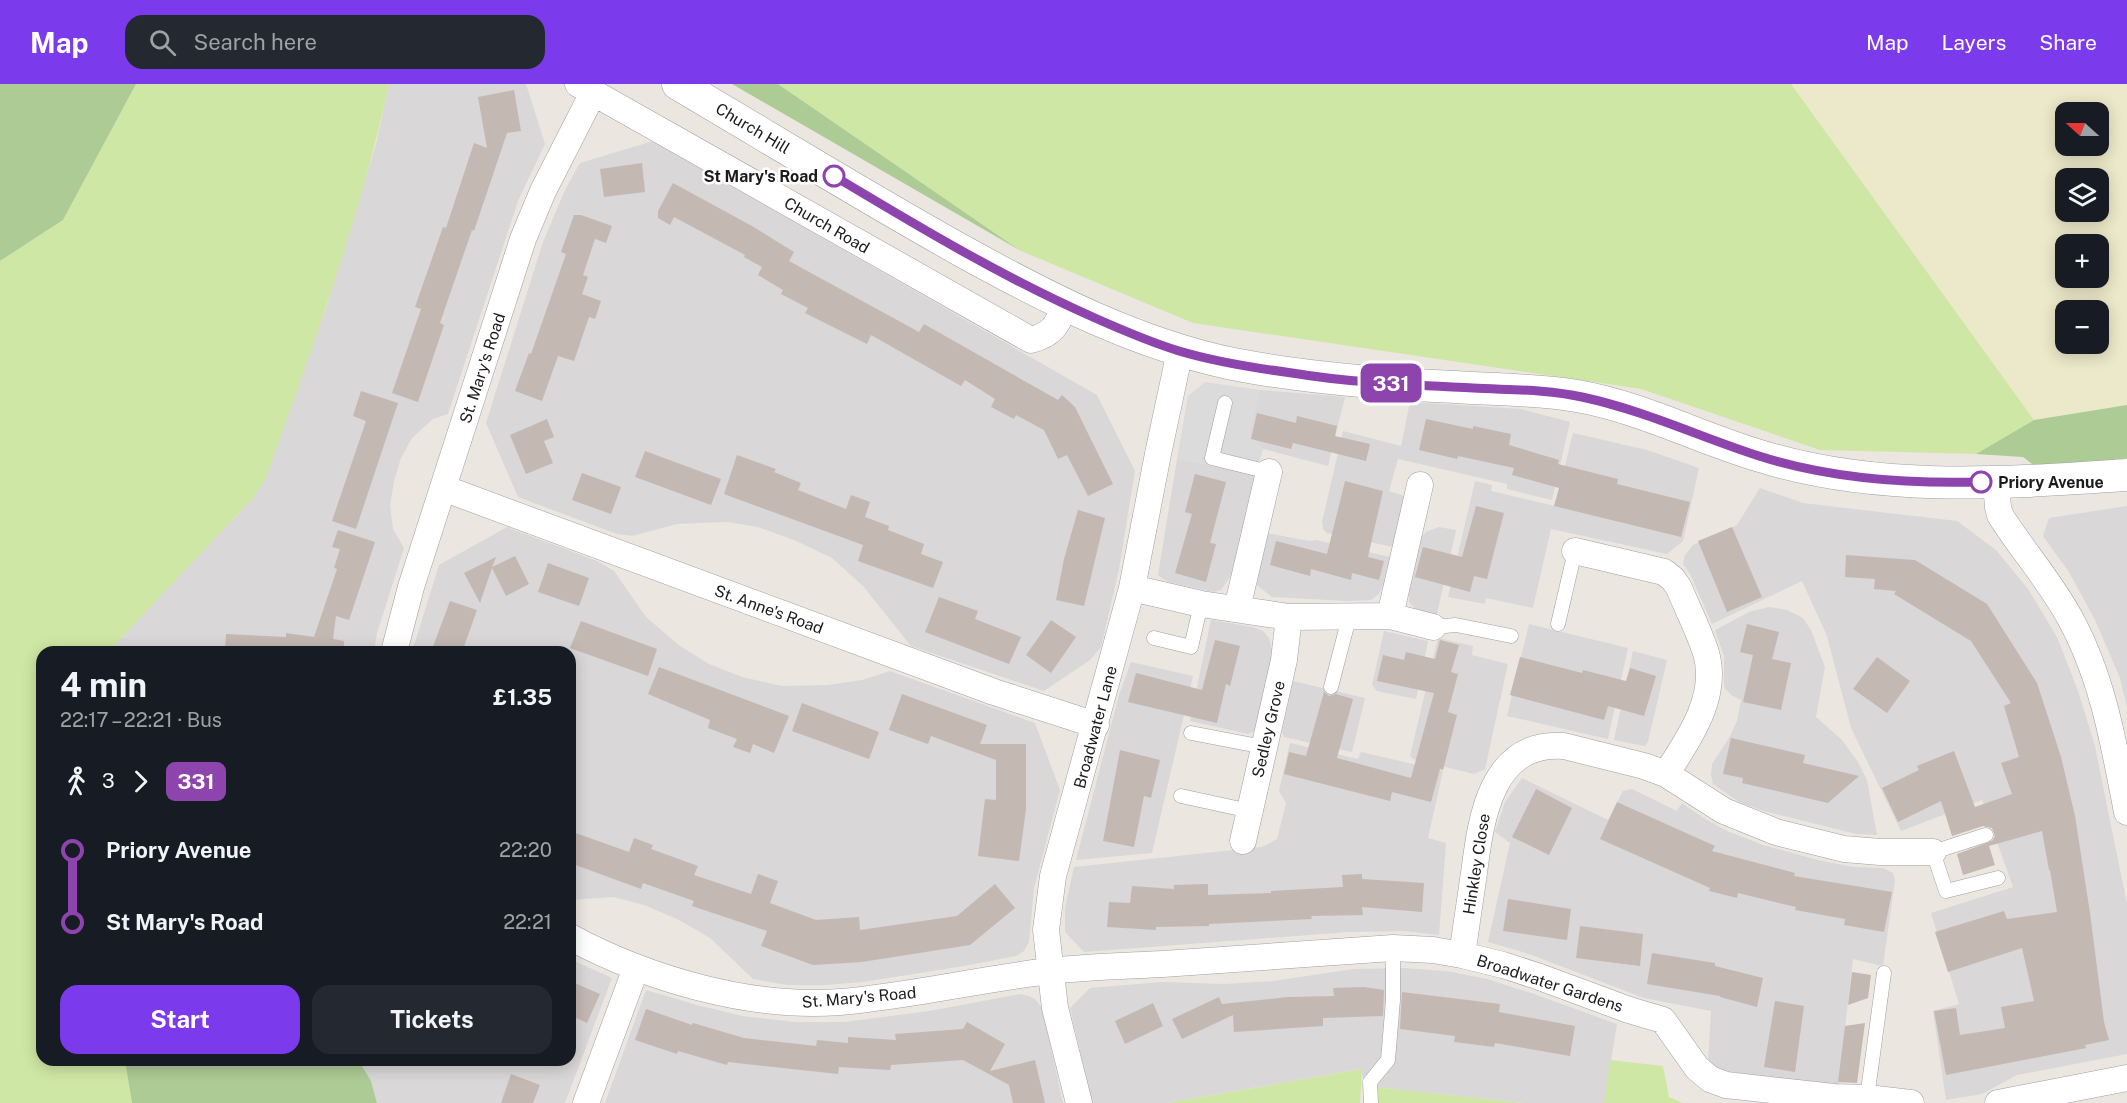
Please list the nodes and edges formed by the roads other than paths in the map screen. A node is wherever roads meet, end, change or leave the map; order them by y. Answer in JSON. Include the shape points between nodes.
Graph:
{"nodes":[{"id":1,"x":678,"y":84,"type":"edge"},
{"id":2,"x":585,"y":88,"type":"edge"},
{"id":3,"x":1066,"y":305,"type":"junction"},
{"id":4,"x":1180,"y":351,"type":"junction"},
{"id":5,"x":1226,"y":403,"type":"dead end"},
{"id":6,"x":1269,"y":472,"type":"joint"},
{"id":7,"x":2127,"y":475,"type":"edge"},
{"id":8,"x":1996,"y":482,"type":"junction"},
{"id":9,"x":1420,"y":485,"type":"dead end"},
{"id":10,"x":443,"y":488,"type":"junction"},
{"id":11,"x":1575,"y":551,"type":"joint"},
{"id":12,"x":1132,"y":588,"type":"junction"},
{"id":13,"x":1201,"y":604,"type":"junction"},
{"id":14,"x":1237,"y":609,"type":"junction"},
{"id":15,"x":1390,"y":616,"type":"junction"},
{"id":16,"x":1289,"y":617,"type":"junction"},
{"id":17,"x":1349,"y":618,"type":"junction"},
{"id":18,"x":1558,"y":624,"type":"dead end"},
{"id":19,"x":1432,"y":627,"type":"joint"},
{"id":20,"x":1511,"y":636,"type":"dead end"},
{"id":21,"x":1154,"y":638,"type":"dead end"},
{"id":22,"x":396,"y":646,"type":"edge"},
{"id":23,"x":1332,"y":687,"type":"dead end"},
{"id":24,"x":1096,"y":725,"type":"junction"},
{"id":25,"x":1191,"y":733,"type":"dead end"},
{"id":26,"x":1264,"y":747,"type":"junction"},
{"id":27,"x":1666,"y":774,"type":"junction"},
{"id":28,"x":1181,"y":796,"type":"dead end"},
{"id":29,"x":1250,"y":812,"type":"junction"},
{"id":30,"x":2127,"y":812,"type":"edge"},
{"id":31,"x":1986,"y":835,"type":"dead end"},
{"id":32,"x":1243,"y":841,"type":"dead end"},
{"id":33,"x":1933,"y":852,"type":"junction"},
{"id":34,"x":1998,"y":878,"type":"dead end"},
{"id":35,"x":576,"y":940,"type":"edge"},
{"id":36,"x":1393,"y":948,"type":"junction"},
{"id":37,"x":1462,"y":955,"type":"junction"},
{"id":38,"x":636,"y":968,"type":"junction"},
{"id":39,"x":1049,"y":971,"type":"junction"},
{"id":40,"x":1884,"y":973,"type":"dead end"},
{"id":41,"x":2127,"y":1078,"type":"edge"},
{"id":42,"x":1867,"y":1098,"type":"junction"},
{"id":43,"x":1834,"y":1100,"type":"edge"},
{"id":44,"x":586,"y":1103,"type":"edge"},
{"id":45,"x":1079,"y":1103,"type":"edge"},
{"id":46,"x":1371,"y":1103,"type":"edge"},
{"id":47,"x":1911,"y":1103,"type":"edge"},
{"id":48,"x":1998,"y":1103,"type":"edge"}],
"edges":[{"from":1,"to":3,"type":"street","name":"Church Hill","via":[[909,222]]},
{"from":2,"to":3,"type":"street","name":"Church Road","via":[[1031,340],[1046,336]]},
{"from":2,"to":10,"type":"street","name":"St. Mary's Road","via":[[523,239]]},
{"from":3,"to":4,"type":"street","name":"Church Hill"},
{"from":4,"to":8,"type":"street","name":"Church Hill","via":[[1296,374],[1580,396],[1636,411],[1761,457],[1810,468],[1926,483]]},
{"from":4,"to":12,"type":"street","name":"Broadwater Lane"},
{"from":5,"to":6,"type":"lane","via":[[1212,458]]},
{"from":6,"to":14,"type":"street"},
{"from":7,"to":8,"type":"street","name":"Church Hill"},
{"from":8,"to":30,"type":"street","via":[[2000,515],[2059,600],[2094,670]]},
{"from":9,"to":15,"type":"street"},
{"from":10,"to":22,"type":"street","name":"St. Mary's Road"},
{"from":10,"to":24,"type":"street","name":"St. Anne's Road","via":[[994,692]]},
{"from":11,"to":18,"type":"lane"},
{"from":11,"to":27,"type":"street","via":[[1664,572],[1679,588],[1707,655],[1708,683],[1703,708]]},
{"from":12,"to":13,"type":"street"},
{"from":12,"to":24,"type":"street","name":"Broadwater Lane"},
{"from":13,"to":14,"type":"street"},
{"from":13,"to":21,"type":"lane","via":[[1191,647]]},
{"from":14,"to":16,"type":"street"},
{"from":15,"to":17,"type":"street"},
{"from":15,"to":19,"type":"street"},
{"from":16,"to":17,"type":"street"},
{"from":16,"to":26,"type":"street","name":"Sedley Grove","via":[[1284,660]]},
{"from":17,"to":23,"type":"lane"},
{"from":19,"to":20,"type":"lane","via":[[1456,625]]},
{"from":24,"to":39,"type":"street","name":"Broadwater Lane","via":[[1053,876],[1046,930]]},
{"from":25,"to":26,"type":"lane"},
{"from":26,"to":29,"type":"street","name":"Sedley Grove"},
{"from":27,"to":33,"type":"street","name":"Hinkley Close","via":[[1724,812],[1776,832],[1844,849]]},
{"from":27,"to":37,"type":"street","name":"Hinkley Close","via":[[1551,745],[1521,756],[1507,768],[1486,803],[1479,832]]},
{"from":28,"to":29,"type":"lane"},
{"from":29,"to":32,"type":"street","name":"Sedley Grove"},
{"from":31,"to":33,"type":"lane"},
{"from":33,"to":34,"type":"lane","via":[[1946,891]]},
{"from":35,"to":38,"type":"street","name":"St. Mary's Road"},
{"from":36,"to":37,"type":"street","name":"Broadwater Gardens"},
{"from":36,"to":39,"type":"street","name":"Broadwater Gardens"},
{"from":36,"to":46,"type":"lane","via":[[1388,1060],[1370,1082]]},
{"from":37,"to":43,"type":"street","name":"Broadwater Gardens","via":[[1537,976],[1663,1020],[1697,1068],[1726,1085]]},
{"from":38,"to":39,"type":"street","name":"St. Mary's Road","via":[[740,996],[789,1003],[839,1002]]},
{"from":38,"to":44,"type":"street"},
{"from":39,"to":45,"type":"street","name":"Broadwater Lane"},
{"from":40,"to":42,"type":"lane"},
{"from":41,"to":48,"type":"street"},
{"from":42,"to":43,"type":"street","name":"Broadwater Gardens"},
{"from":42,"to":47,"type":"street","name":"Broadwater Gardens"}]}
